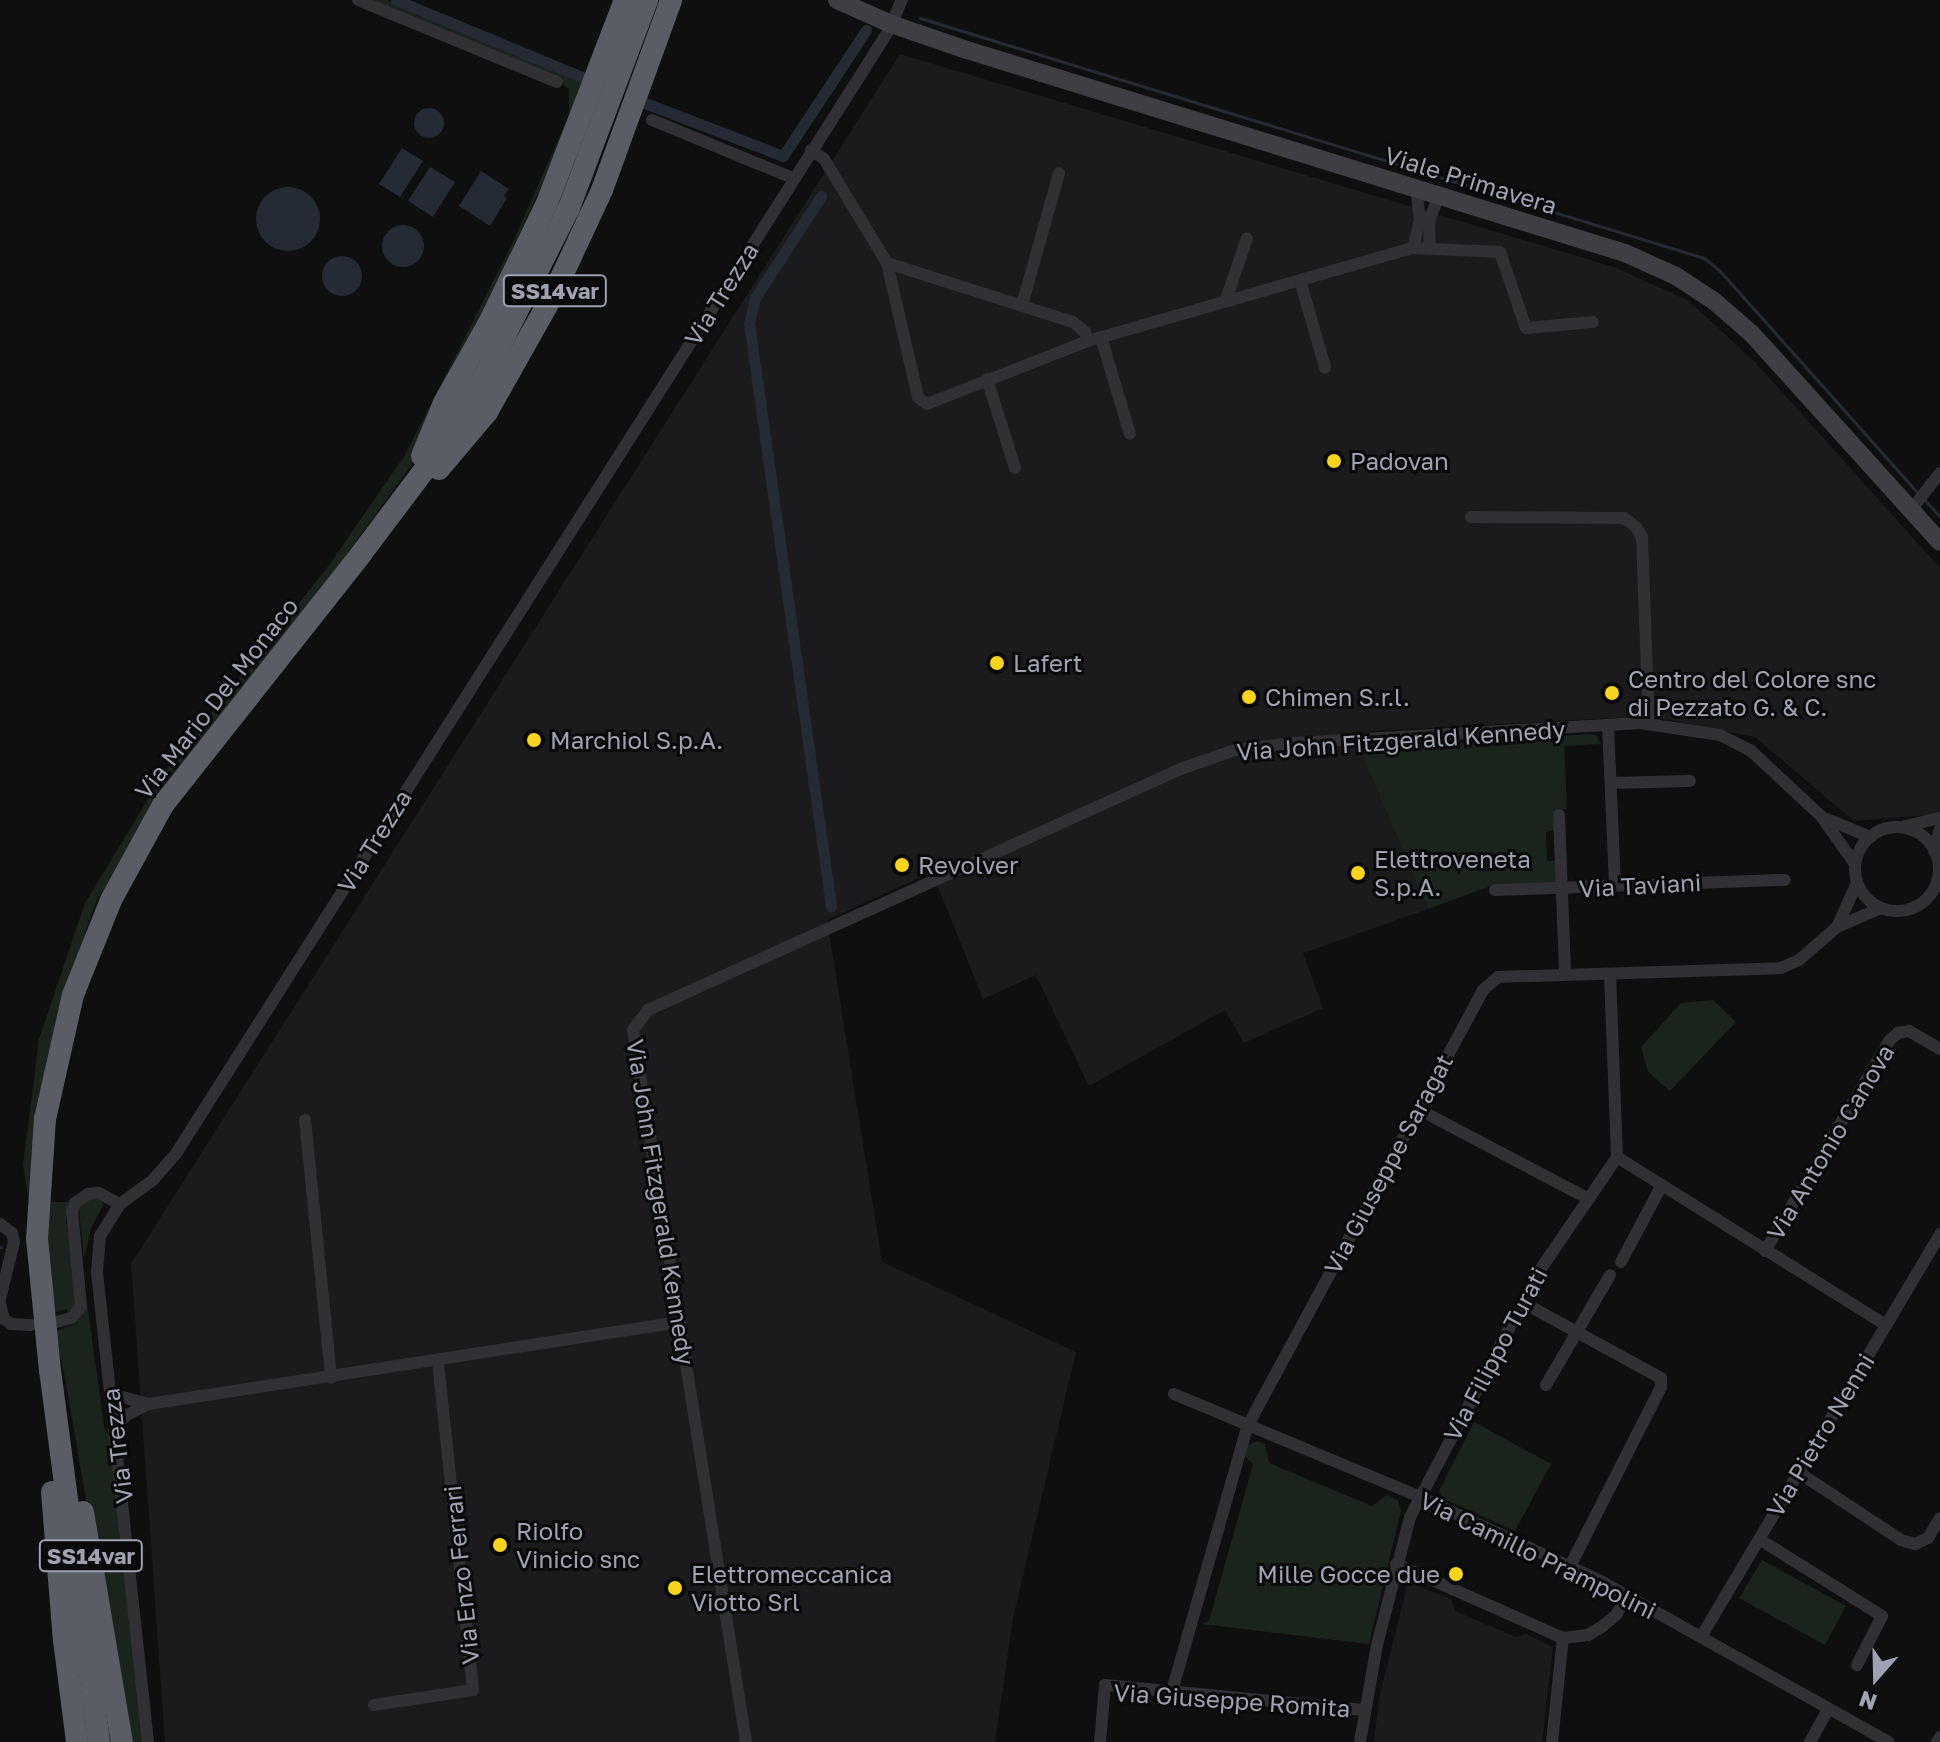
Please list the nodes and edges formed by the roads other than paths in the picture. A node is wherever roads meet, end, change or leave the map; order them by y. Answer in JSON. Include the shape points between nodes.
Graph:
{"nodes":[{"id":1,"x":358,"y":0,"type":"edge"},
{"id":2,"x":625,"y":0,"type":"edge"},
{"id":3,"x":647,"y":0,"type":"edge"},
{"id":4,"x":671,"y":0,"type":"edge"},
{"id":5,"x":837,"y":0,"type":"edge"},
{"id":6,"x":902,"y":0,"type":"edge"},
{"id":7,"x":891,"y":24,"type":"junction"},
{"id":8,"x":557,"y":82,"type":"dead end"},
{"id":9,"x":652,"y":120,"type":"dead end"},
{"id":10,"x":811,"y":150,"type":"junction"},
{"id":11,"x":1059,"y":173,"type":"dead end"},
{"id":12,"x":793,"y":178,"type":"junction"},
{"id":13,"x":1416,"y":187,"type":"junction"},
{"id":14,"x":1439,"y":195,"type":"junction"},
{"id":15,"x":1247,"y":238,"type":"dead end"},
{"id":16,"x":1413,"y":248,"type":"junction"},
{"id":17,"x":1430,"y":249,"type":"junction"},
{"id":18,"x":887,"y":263,"type":"junction"},
{"id":19,"x":1300,"y":280,"type":"junction"},
{"id":20,"x":1226,"y":300,"type":"junction"},
{"id":21,"x":1022,"y":305,"type":"junction"},
{"id":22,"x":1593,"y":322,"type":"dead end"},
{"id":23,"x":1094,"y":339,"type":"junction"},
{"id":24,"x":1325,"y":367,"type":"dead end"},
{"id":25,"x":987,"y":379,"type":"junction"},
{"id":26,"x":1130,"y":434,"type":"dead end"},
{"id":27,"x":1015,"y":468,"type":"dead end"},
{"id":28,"x":1940,"y":473,"type":"edge"},
{"id":29,"x":1914,"y":508,"type":"junction"},
{"id":30,"x":1471,"y":517,"type":"dead end"},
{"id":31,"x":370,"y":542,"type":"junction"},
{"id":32,"x":1940,"y":542,"type":"edge"},
{"id":33,"x":1649,"y":724,"type":"junction"},
{"id":34,"x":1608,"y":725,"type":"junction"},
{"id":35,"x":1690,"y":781,"type":"dead end"},
{"id":36,"x":1611,"y":783,"type":"junction"},
{"id":37,"x":1559,"y":815,"type":"dead end"},
{"id":38,"x":1821,"y":816,"type":"junction"},
{"id":39,"x":1940,"y":818,"type":"edge"},
{"id":40,"x":1899,"y":827,"type":"junction"},
{"id":41,"x":1940,"y":829,"type":"edge"},
{"id":42,"x":1870,"y":837,"type":"junction"},
{"id":43,"x":1934,"y":851,"type":"junction"},
{"id":44,"x":1855,"y":864,"type":"junction"},
{"id":45,"x":1785,"y":880,"type":"dead end"},
{"id":46,"x":1857,"y":883,"type":"junction"},
{"id":47,"x":1615,"y":885,"type":"junction"},
{"id":48,"x":1561,"y":889,"type":"junction"},
{"id":49,"x":1495,"y":890,"type":"dead end"},
{"id":50,"x":1881,"y":908,"type":"junction"},
{"id":51,"x":1837,"y":927,"type":"junction"},
{"id":52,"x":1565,"y":974,"type":"junction"},
{"id":53,"x":1610,"y":975,"type":"junction"},
{"id":54,"x":1940,"y":1049,"type":"edge"},
{"id":55,"x":1418,"y":1109,"type":"junction"},
{"id":56,"x":305,"y":1120,"type":"dead end"},
{"id":57,"x":1617,"y":1157,"type":"junction"},
{"id":58,"x":1662,"y":1185,"type":"junction"},
{"id":59,"x":1589,"y":1199,"type":"junction"},
{"id":60,"x":120,"y":1204,"type":"junction"},
{"id":61,"x":0,"y":1224,"type":"edge"},
{"id":62,"x":1940,"y":1234,"type":"edge"},
{"id":63,"x":1765,"y":1251,"type":"junction"},
{"id":64,"x":1621,"y":1262,"type":"dead end"},
{"id":65,"x":1610,"y":1275,"type":"dead end"},
{"id":66,"x":0,"y":1302,"type":"edge"},
{"id":67,"x":1522,"y":1302,"type":"junction"},
{"id":68,"x":56,"y":1322,"type":"dead end"},
{"id":69,"x":680,"y":1322,"type":"junction"},
{"id":70,"x":31,"y":1325,"type":"dead end"},
{"id":71,"x":1886,"y":1325,"type":"junction"},
{"id":72,"x":1576,"y":1331,"type":"junction"},
{"id":73,"x":438,"y":1361,"type":"junction"},
{"id":74,"x":50,"y":1371,"type":"junction"},
{"id":75,"x":331,"y":1378,"type":"junction"},
{"id":76,"x":1546,"y":1385,"type":"dead end"},
{"id":77,"x":1174,"y":1394,"type":"dead end"},
{"id":78,"x":112,"y":1400,"type":"junction"},
{"id":79,"x":149,"y":1404,"type":"junction"},
{"id":80,"x":136,"y":1410,"type":"junction"},
{"id":81,"x":1248,"y":1425,"type":"junction"},
{"id":82,"x":116,"y":1430,"type":"junction"},
{"id":83,"x":1798,"y":1472,"type":"junction"},
{"id":84,"x":1420,"y":1497,"type":"junction"},
{"id":85,"x":1940,"y":1518,"type":"edge"},
{"id":86,"x":1759,"y":1539,"type":"junction"},
{"id":87,"x":1396,"y":1564,"type":"junction"},
{"id":88,"x":1570,"y":1566,"type":"junction"},
{"id":89,"x":1628,"y":1596,"type":"junction"},
{"id":90,"x":1701,"y":1637,"type":"junction"},
{"id":91,"x":1563,"y":1638,"type":"junction"},
{"id":92,"x":1857,"y":1665,"type":"dead end"},
{"id":93,"x":1172,"y":1691,"type":"junction"},
{"id":94,"x":374,"y":1705,"type":"dead end"},
{"id":95,"x":1828,"y":1709,"type":"junction"},
{"id":96,"x":1364,"y":1710,"type":"junction"},
{"id":97,"x":77,"y":1742,"type":"edge"},
{"id":98,"x":99,"y":1742,"type":"edge"},
{"id":99,"x":122,"y":1742,"type":"edge"},
{"id":100,"x":148,"y":1742,"type":"edge"},
{"id":101,"x":746,"y":1742,"type":"edge"},
{"id":102,"x":1100,"y":1742,"type":"edge"},
{"id":103,"x":1360,"y":1742,"type":"edge"},
{"id":104,"x":1552,"y":1742,"type":"edge"},
{"id":105,"x":1810,"y":1742,"type":"edge"},
{"id":106,"x":1889,"y":1742,"type":"edge"}],
"edges":[{"from":1,"to":8,"type":"street"},
{"from":2,"to":31,"type":"highway","number":"SS14var","via":[[559,176],[517,267],[444,403],[418,464]]},
{"from":3,"to":31,"type":"highway","via":[[569,208],[485,375],[428,465]]},
{"from":4,"to":31,"type":"highway","number":"SS14var","via":[[602,190],[523,352],[470,434]]},
{"from":5,"to":7,"type":"main road","name":"Viale Primavera"},
{"from":6,"to":7,"type":"street","name":"Via Trezza"},
{"from":7,"to":10,"type":"street","name":"Via Trezza"},
{"from":7,"to":13,"type":"main road","name":"Viale Primavera"},
{"from":9,"to":12,"type":"street"},
{"from":10,"to":12,"type":"street","name":"Via Trezza"},
{"from":10,"to":18,"type":"street","via":[[824,159]]},
{"from":11,"to":21,"type":"street"},
{"from":12,"to":60,"type":"street","name":"Via Trezza","via":[[177,1152],[153,1180]]},
{"from":13,"to":14,"type":"main road","name":"Viale Primavera"},
{"from":13,"to":16,"type":"street","via":[[1420,220]]},
{"from":14,"to":17,"type":"street","via":[[1429,221]]},
{"from":14,"to":29,"type":"main road","name":"Viale Primavera","via":[[1625,253],[1714,301],[1752,334]]},
{"from":15,"to":20,"type":"street"},
{"from":16,"to":17,"type":"street"},
{"from":16,"to":19,"type":"street"},
{"from":17,"to":22,"type":"street","via":[[1500,252],[1526,328]]},
{"from":18,"to":21,"type":"street"},
{"from":18,"to":25,"type":"street","via":[[918,397],[927,404]]},
{"from":19,"to":20,"type":"street"},
{"from":19,"to":24,"type":"street"},
{"from":20,"to":23,"type":"street"},
{"from":21,"to":23,"type":"street","via":[[1073,322]]},
{"from":23,"to":25,"type":"street"},
{"from":23,"to":26,"type":"street"},
{"from":25,"to":27,"type":"street"},
{"from":28,"to":29,"type":"street"},
{"from":29,"to":32,"type":"main road","name":"Viale Primavera"},
{"from":30,"to":33,"type":"street","via":[[1624,518],[1636,527],[1642,537]]},
{"from":31,"to":74,"type":"highway","name":"Via Mario Del Monaco","via":[[170,795],[127,866],[85,961],[57,1052],[41,1151],[38,1249]]},
{"from":33,"to":34,"type":"street","name":"Via John Fitzgerald Kennedy"},
{"from":33,"to":38,"type":"street","name":"Via John Fitzgerald Kennedy","via":[[1720,735],[1750,750]]},
{"from":34,"to":36,"type":"street"},
{"from":34,"to":69,"type":"street","name":"Via John Fitzgerald Kennedy","via":[[1235,750],[1183,768],[648,1010],[633,1030]]},
{"from":35,"to":36,"type":"street"},
{"from":36,"to":47,"type":"street"},
{"from":37,"to":48,"type":"street"},
{"from":38,"to":42,"type":"street","name":"Via John Fitzgerald Kennedy"},
{"from":38,"to":44,"type":"street","name":"Via John Fitzgerald Kennedy"},
{"from":39,"to":40,"type":"street"},
{"from":40,"to":42,"type":"street"},
{"from":40,"to":43,"type":"street","via":[[1920,834]]},
{"from":41,"to":43,"type":"street"},
{"from":42,"to":44,"type":"street"},
{"from":43,"to":50,"type":"street","via":[[1938,875],[1927,898],[1905,910]]},
{"from":44,"to":46,"type":"street","name":"Via John Fitzgerald Kennedy"},
{"from":45,"to":47,"type":"street","name":"Via Taviani"},
{"from":46,"to":50,"type":"street"},
{"from":46,"to":51,"type":"street","name":"Via Giuseppe Saragat"},
{"from":47,"to":48,"type":"street","name":"Via Taviani"},
{"from":48,"to":49,"type":"street","name":"Via Taviani"},
{"from":48,"to":52,"type":"street"},
{"from":50,"to":51,"type":"street","name":"Via Giuseppe Saragat"},
{"from":51,"to":53,"type":"street","name":"Via Giuseppe Saragat","via":[[1799,960],[1781,968]]},
{"from":52,"to":53,"type":"street","name":"Via Giuseppe Saragat"},
{"from":52,"to":55,"type":"street","name":"Via Giuseppe Saragat","via":[[1498,977],[1483,990]]},
{"from":53,"to":57,"type":"street"},
{"from":54,"to":63,"type":"street","name":"Via Antonio Canova","via":[[1909,1031],[1890,1040]]},
{"from":55,"to":59,"type":"street"},
{"from":55,"to":81,"type":"street","name":"Via Giuseppe Saragat"},
{"from":56,"to":75,"type":"street"},
{"from":57,"to":58,"type":"street"},
{"from":57,"to":59,"type":"street","name":"Via Filippo Turati"},
{"from":58,"to":63,"type":"street"},
{"from":58,"to":64,"type":"street"},
{"from":59,"to":67,"type":"street","name":"Via Filippo Turati"},
{"from":60,"to":68,"type":"street","via":[[99,1193],[75,1203],[81,1306],[72,1318]]},
{"from":60,"to":78,"type":"street","name":"Via Trezza","via":[[103,1227],[96,1250]]},
{"from":61,"to":66,"type":"street","via":[[14,1242]]},
{"from":62,"to":71,"type":"street","name":"Via Pietro Nenni"},
{"from":63,"to":71,"type":"street"},
{"from":65,"to":72,"type":"street"},
{"from":66,"to":70,"type":"street","via":[[4,1319]]},
{"from":67,"to":72,"type":"street"},
{"from":67,"to":84,"type":"street","name":"Via Filippo Turati"},
{"from":69,"to":73,"type":"street"},
{"from":69,"to":101,"type":"street","name":"Via John Fitzgerald Kennedy"},
{"from":71,"to":83,"type":"street","name":"Via Pietro Nenni"},
{"from":72,"to":76,"type":"street"},
{"from":72,"to":88,"type":"street","via":[[1661,1378],[1661,1387]]},
{"from":73,"to":75,"type":"street"},
{"from":73,"to":94,"type":"street","name":"Via Enzo Ferrari","via":[[473,1690]]},
{"from":74,"to":97,"type":"highway","number":"SS14var","via":[[47,1414],[58,1567]]},
{"from":74,"to":98,"type":"highway","name":"Via Mario Del Monaco"},
{"from":74,"to":99,"type":"highway","number":"SS14var","via":[[80,1494]]},
{"from":75,"to":79,"type":"street"},
{"from":77,"to":81,"type":"street","name":"Via Camillo Prampolini"},
{"from":78,"to":79,"type":"street"},
{"from":78,"to":80,"type":"street"},
{"from":78,"to":82,"type":"street","name":"Via Trezza"},
{"from":79,"to":80,"type":"street"},
{"from":80,"to":82,"type":"street"},
{"from":81,"to":84,"type":"street","name":"Via Camillo Prampolini"},
{"from":81,"to":93,"type":"street","name":"Via Giuseppe Saragat"},
{"from":82,"to":100,"type":"street","name":"Via Trezza"},
{"from":83,"to":85,"type":"street","via":[[1901,1540],[1915,1544],[1928,1538]]},
{"from":83,"to":86,"type":"street","name":"Via Pietro Nenni"},
{"from":84,"to":87,"type":"street","name":"Via Filippo Turati"},
{"from":84,"to":88,"type":"street","name":"Via Camillo Prampolini"},
{"from":86,"to":90,"type":"street","name":"Via Pietro Nenni"},
{"from":86,"to":92,"type":"street","via":[[1882,1616]]},
{"from":87,"to":91,"type":"street"},
{"from":87,"to":96,"type":"street","name":"Via Filippo Turati"},
{"from":88,"to":89,"type":"street","name":"Via Camillo Prampolini"},
{"from":89,"to":90,"type":"street","name":"Via Camillo Prampolini"},
{"from":89,"to":91,"type":"street","via":[[1603,1626],[1588,1635]]},
{"from":90,"to":95,"type":"street","name":"Via Camillo Prampolini"},
{"from":91,"to":104,"type":"street"},
{"from":93,"to":96,"type":"street","name":"Via Giuseppe Romita"},
{"from":93,"to":102,"type":"street","name":"Via Giuseppe Romita","via":[[1105,1685]]},
{"from":95,"to":105,"type":"street"},
{"from":95,"to":106,"type":"street","name":"Via Camillo Prampolini"},
{"from":96,"to":103,"type":"street","name":"Via Filippo Turati"}]}
